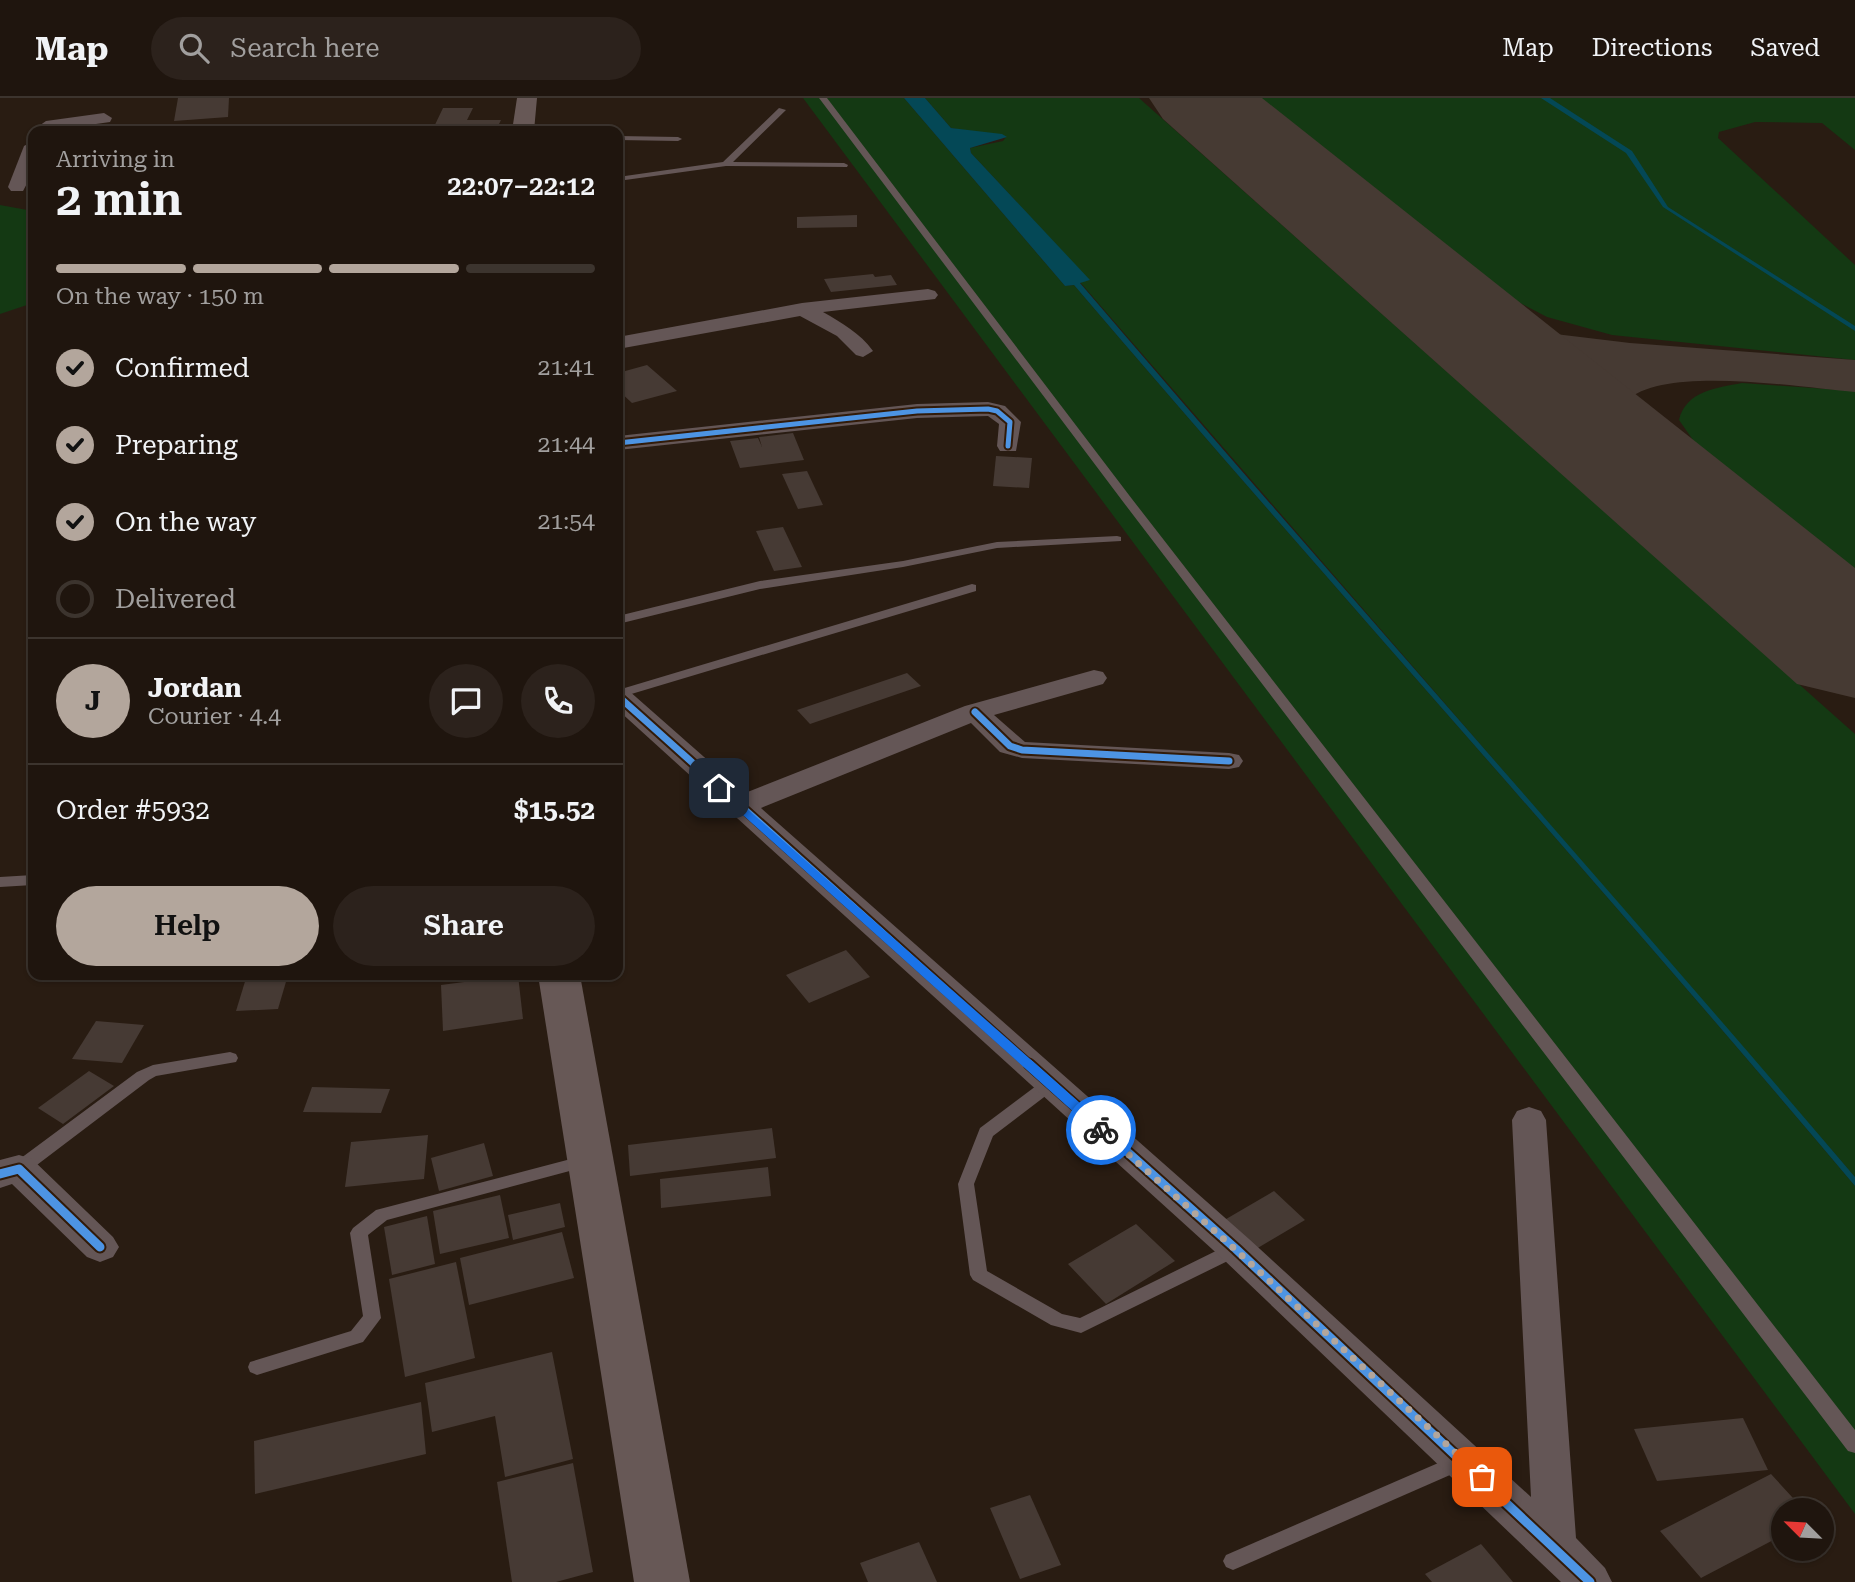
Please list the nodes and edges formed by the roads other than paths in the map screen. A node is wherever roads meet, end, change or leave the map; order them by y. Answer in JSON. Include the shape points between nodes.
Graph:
{"nodes":[{"id":1,"x":527,"y":98,"type":"edge"},
{"id":2,"x":823,"y":98,"type":"edge"},
{"id":3,"x":782,"y":110,"type":"dead end"},
{"id":4,"x":104,"y":118,"type":"dead end"},
{"id":5,"x":46,"y":126,"type":"edge"},
{"id":6,"x":524,"y":126,"type":"edge"},
{"id":7,"x":623,"y":138,"type":"edge"},
{"id":8,"x":678,"y":139,"type":"dead end"},
{"id":9,"x":28,"y":159,"type":"edge"},
{"id":10,"x":726,"y":164,"type":"junction"},
{"id":11,"x":844,"y":165,"type":"dead end"},
{"id":12,"x":623,"y":178,"type":"edge"},
{"id":13,"x":17,"y":188,"type":"edge"},
{"id":14,"x":928,"y":295,"type":"dead end"},
{"id":15,"x":803,"y":309,"type":"junction"},
{"id":16,"x":623,"y":343,"type":"edge"},
{"id":17,"x":863,"y":351,"type":"dead end"},
{"id":18,"x":623,"y":442,"type":"edge"},
{"id":19,"x":1008,"y":446,"type":"dead end"},
{"id":20,"x":1117,"y":539,"type":"dead end"},
{"id":21,"x":972,"y":588,"type":"dead end"},
{"id":22,"x":623,"y":619,"type":"edge"},
{"id":23,"x":1094,"y":678,"type":"dead end"},
{"id":24,"x":623,"y":693,"type":"edge"},
{"id":25,"x":623,"y":700,"type":"edge"},
{"id":26,"x":975,"y":712,"type":"junction"},
{"id":27,"x":1229,"y":761,"type":"dead end"},
{"id":28,"x":739,"y":806,"type":"junction"},
{"id":29,"x":28,"y":880,"type":"edge"},
{"id":30,"x":0,"y":882,"type":"edge"},
{"id":31,"x":560,"y":980,"type":"edge"},
{"id":32,"x":230,"y":1058,"type":"dead end"},
{"id":33,"x":1050,"y":1084,"type":"junction"},
{"id":34,"x":1529,"y":1120,"type":"dead end"},
{"id":35,"x":591,"y":1160,"type":"junction"},
{"id":36,"x":9,"y":1171,"type":"edge"},
{"id":37,"x":100,"y":1247,"type":"dead end"},
{"id":38,"x":1236,"y":1250,"type":"junction"},
{"id":39,"x":257,"y":1367,"type":"dead end"},
{"id":40,"x":1855,"y":1445,"type":"edge"},
{"id":41,"x":1463,"y":1460,"type":"junction"},
{"id":42,"x":1555,"y":1546,"type":"junction"},
{"id":43,"x":1233,"y":1561,"type":"dead end"},
{"id":44,"x":662,"y":1582,"type":"edge"},
{"id":45,"x":1590,"y":1582,"type":"edge"}],
"edges":[{"from":1,"to":6,"type":"main road"},
{"from":2,"to":40,"type":"lane"},
{"from":3,"to":10,"type":"lane"},
{"from":4,"to":5,"type":"street"},
{"from":7,"to":8,"type":"lane"},
{"from":9,"to":13,"type":"street"},
{"from":10,"to":11,"type":"lane"},
{"from":10,"to":12,"type":"lane"},
{"from":14,"to":15,"type":"street"},
{"from":15,"to":16,"type":"street"},
{"from":15,"to":17,"type":"street","via":[[844,332]]},
{"from":18,"to":19,"type":"street","via":[[917,411],[988,409],[1010,422]]},
{"from":20,"to":22,"type":"lane","via":[[998,545],[760,585]]},
{"from":21,"to":24,"type":"lane"},
{"from":23,"to":26,"type":"street"},
{"from":25,"to":28,"type":"street"},
{"from":26,"to":27,"type":"street","via":[[1010,746],[1022,750]]},
{"from":26,"to":28,"type":"street"},
{"from":28,"to":33,"type":"street"},
{"from":29,"to":30,"type":"lane"},
{"from":31,"to":35,"type":"main road"},
{"from":32,"to":36,"type":"lane","via":[[143,1076]]},
{"from":33,"to":38,"type":"street"},
{"from":33,"to":38,"type":"lane","via":[[986,1132],[966,1184],[979,1275],[1057,1320],[1081,1326]]},
{"from":34,"to":42,"type":"street"},
{"from":35,"to":39,"type":"lane","via":[[371,1221],[359,1233],[372,1318],[368,1327],[357,1337]]},
{"from":35,"to":44,"type":"main road"},
{"from":36,"to":37,"type":"street"},
{"from":38,"to":41,"type":"street"},
{"from":41,"to":42,"type":"street"},
{"from":41,"to":43,"type":"lane"},
{"from":42,"to":45,"type":"street"}]}
